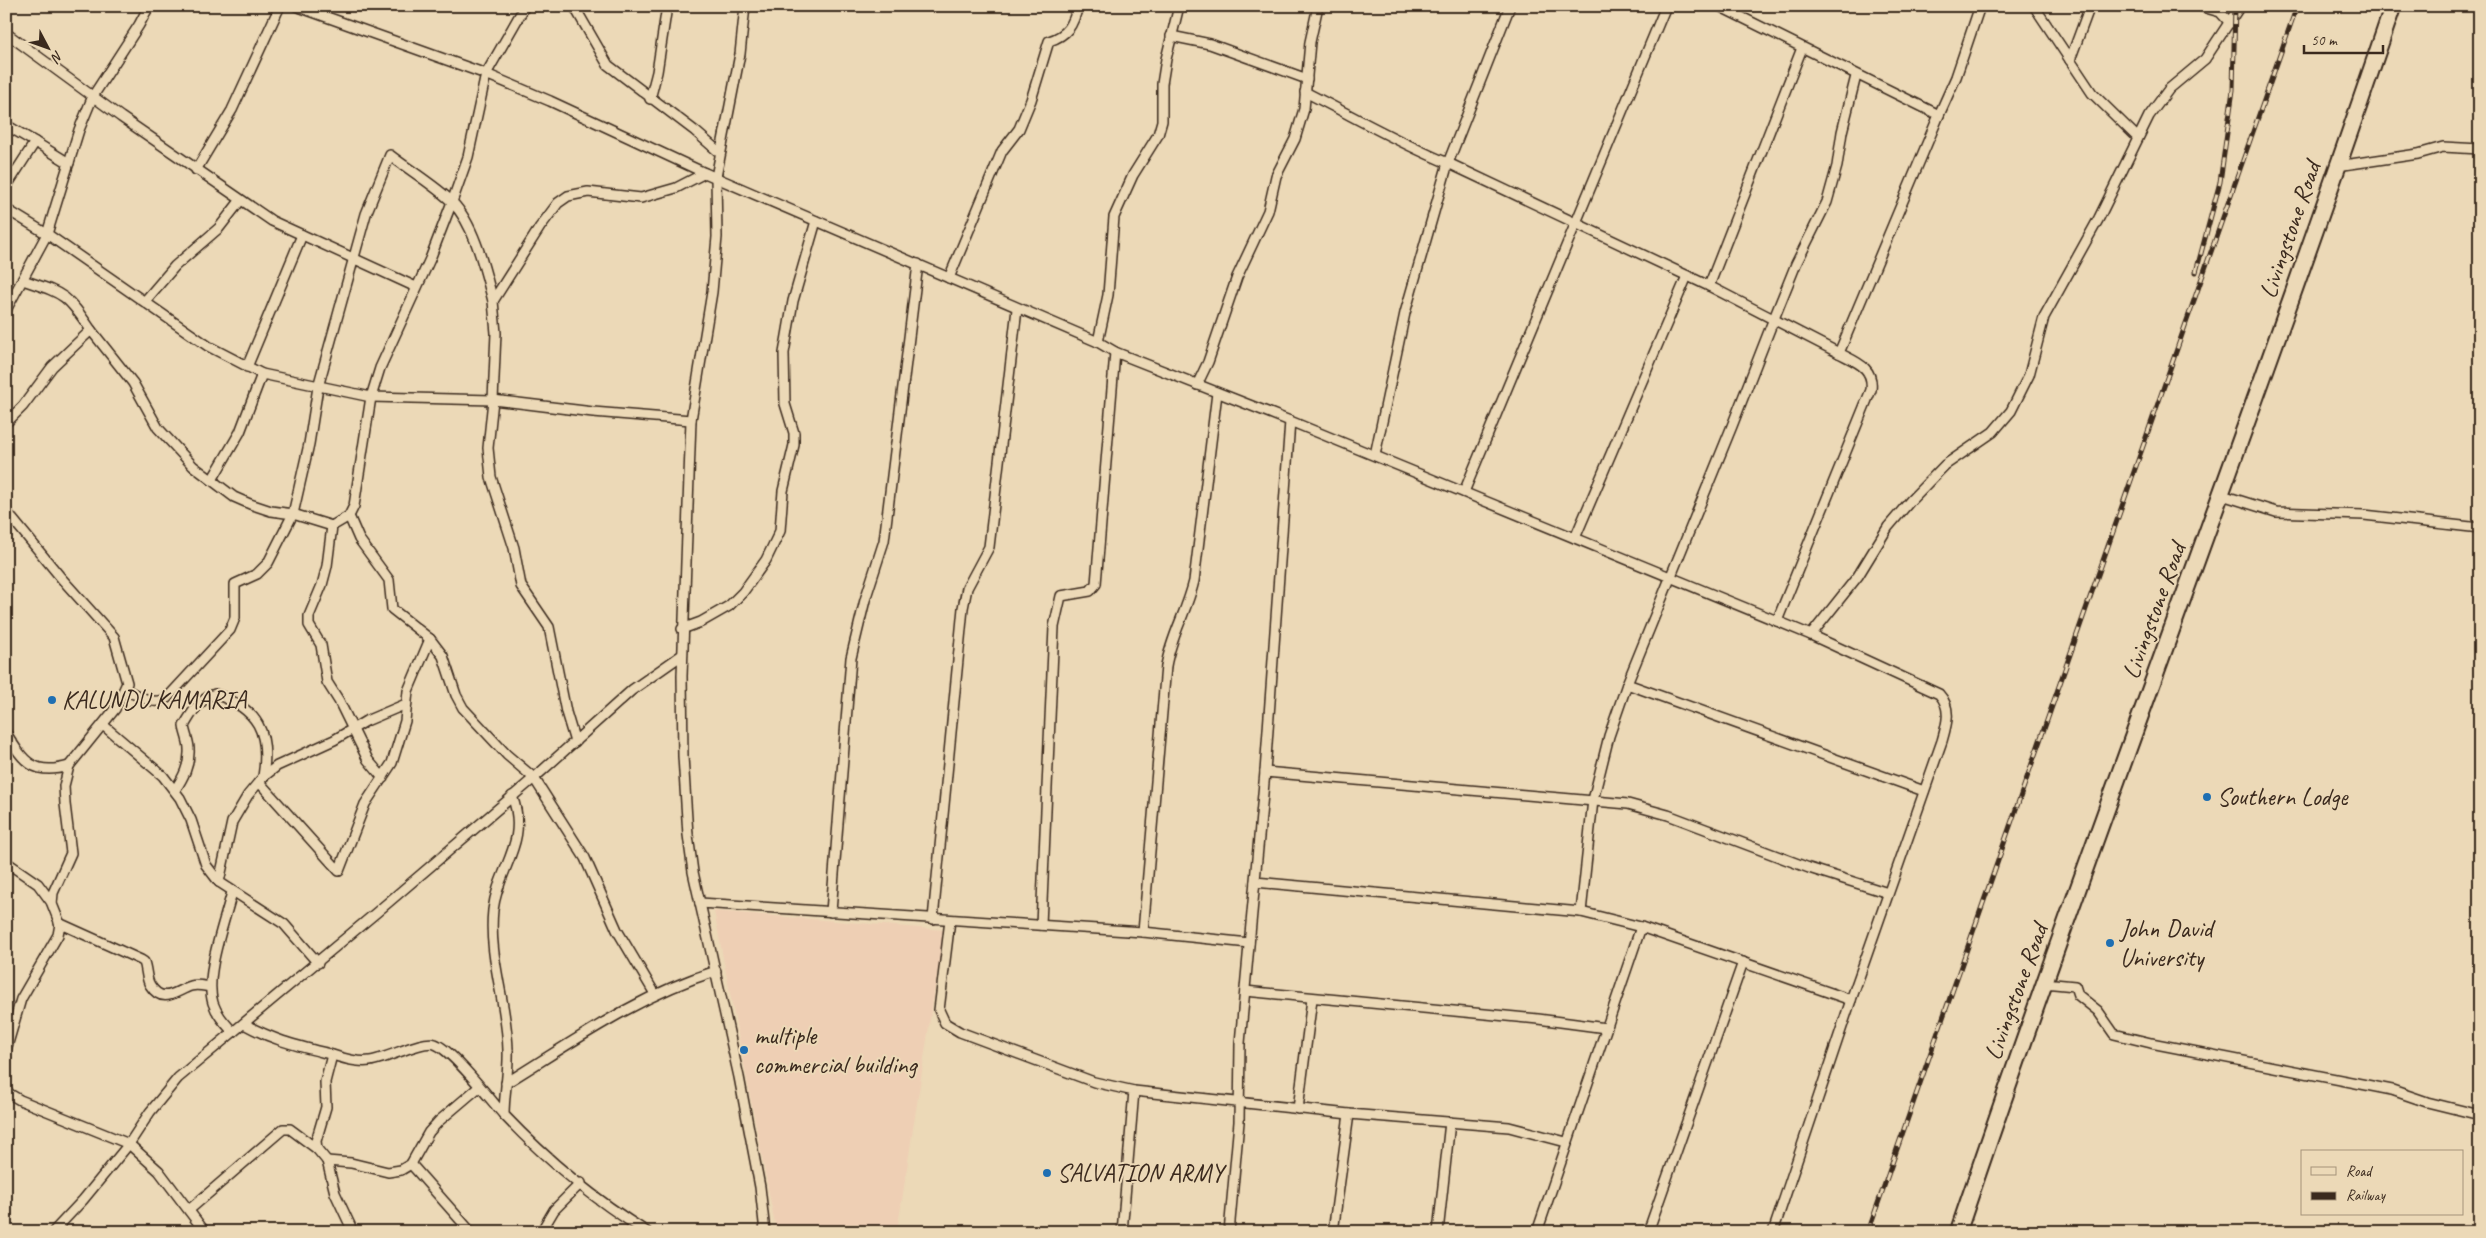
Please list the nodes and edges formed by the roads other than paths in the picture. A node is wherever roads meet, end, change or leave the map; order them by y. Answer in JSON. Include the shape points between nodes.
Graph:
{"nodes":[{"id":1,"x":149,"y":6,"type":"edge"},
{"id":2,"x":280,"y":6,"type":"edge"},
{"id":3,"x":296,"y":6,"type":"edge"},
{"id":4,"x":525,"y":6,"type":"edge"},
{"id":5,"x":574,"y":6,"type":"edge"},
{"id":6,"x":667,"y":6,"type":"edge"},
{"id":7,"x":745,"y":6,"type":"edge"},
{"id":8,"x":1078,"y":6,"type":"edge"},
{"id":9,"x":1179,"y":6,"type":"edge"},
{"id":10,"x":1318,"y":6,"type":"edge"},
{"id":11,"x":1510,"y":6,"type":"edge"},
{"id":12,"x":1666,"y":6,"type":"edge"},
{"id":13,"x":1719,"y":6,"type":"edge"},
{"id":14,"x":1980,"y":6,"type":"edge"},
{"id":15,"x":2034,"y":6,"type":"edge"},
{"id":16,"x":2090,"y":6,"type":"edge"},
{"id":17,"x":2199,"y":6,"type":"edge"},
{"id":18,"x":2240,"y":6,"type":"edge"},
{"id":19,"x":2392,"y":6,"type":"edge"},
{"id":20,"x":2230,"y":23,"type":"junction"},
{"id":21,"x":6,"y":33,"type":"edge"},
{"id":22,"x":1171,"y":36,"type":"junction"},
{"id":23,"x":1802,"y":48,"type":"junction"},
{"id":24,"x":2070,"y":60,"type":"junction"},
{"id":25,"x":486,"y":74,"type":"junction"},
{"id":26,"x":1856,"y":76,"type":"junction"},
{"id":27,"x":1307,"y":78,"type":"junction"},
{"id":28,"x":1305,"y":92,"type":"junction"},
{"id":29,"x":93,"y":96,"type":"junction"},
{"id":30,"x":650,"y":99,"type":"junction"},
{"id":31,"x":1939,"y":115,"type":"junction"},
{"id":32,"x":6,"y":125,"type":"edge"},
{"id":33,"x":2137,"y":137,"type":"junction"},
{"id":34,"x":35,"y":142,"type":"junction"},
{"id":35,"x":2480,"y":149,"type":"edge"},
{"id":36,"x":720,"y":153,"type":"junction"},
{"id":37,"x":69,"y":162,"type":"junction"},
{"id":38,"x":1448,"y":163,"type":"junction"},
{"id":39,"x":2337,"y":166,"type":"junction"},
{"id":40,"x":196,"y":170,"type":"junction"},
{"id":41,"x":705,"y":173,"type":"junction"},
{"id":42,"x":716,"y":177,"type":"junction"},
{"id":43,"x":6,"y":188,"type":"edge"},
{"id":44,"x":240,"y":201,"type":"junction"},
{"id":45,"x":452,"y":202,"type":"junction"},
{"id":46,"x":6,"y":209,"type":"edge"},
{"id":47,"x":816,"y":221,"type":"junction"},
{"id":48,"x":1574,"y":224,"type":"junction"},
{"id":49,"x":47,"y":234,"type":"junction"},
{"id":50,"x":302,"y":235,"type":"junction"},
{"id":51,"x":353,"y":257,"type":"junction"},
{"id":52,"x":918,"y":264,"type":"junction"},
{"id":53,"x":1687,"y":276,"type":"junction"},
{"id":54,"x":949,"y":278,"type":"junction"},
{"id":55,"x":22,"y":280,"type":"junction"},
{"id":56,"x":1708,"y":286,"type":"junction"},
{"id":57,"x":416,"y":287,"type":"junction"},
{"id":58,"x":146,"y":300,"type":"junction"},
{"id":59,"x":493,"y":301,"type":"junction"},
{"id":60,"x":1017,"y":309,"type":"junction"},
{"id":61,"x":6,"y":310,"type":"edge"},
{"id":62,"x":1773,"y":321,"type":"junction"},
{"id":63,"x":91,"y":330,"type":"junction"},
{"id":64,"x":1098,"y":342,"type":"junction"},
{"id":65,"x":1116,"y":352,"type":"junction"},
{"id":66,"x":1839,"y":353,"type":"junction"},
{"id":67,"x":246,"y":367,"type":"junction"},
{"id":68,"x":262,"y":374,"type":"junction"},
{"id":69,"x":1197,"y":385,"type":"junction"},
{"id":70,"x":318,"y":387,"type":"junction"},
{"id":71,"x":1217,"y":393,"type":"junction"},
{"id":72,"x":371,"y":397,"type":"junction"},
{"id":73,"x":493,"y":400,"type":"junction"},
{"id":74,"x":691,"y":420,"type":"junction"},
{"id":75,"x":1290,"y":421,"type":"junction"},
{"id":76,"x":6,"y":423,"type":"edge"},
{"id":77,"x":1375,"y":455,"type":"junction"},
{"id":78,"x":212,"y":480,"type":"junction"},
{"id":79,"x":1464,"y":492,"type":"junction"},
{"id":80,"x":2222,"y":495,"type":"junction"},
{"id":81,"x":6,"y":510,"type":"edge"},
{"id":82,"x":293,"y":514,"type":"junction"},
{"id":83,"x":349,"y":516,"type":"junction"},
{"id":84,"x":332,"y":526,"type":"junction"},
{"id":85,"x":2480,"y":528,"type":"edge"},
{"id":86,"x":1575,"y":538,"type":"junction"},
{"id":87,"x":1670,"y":577,"type":"junction"},
{"id":88,"x":1777,"y":621,"type":"junction"},
{"id":89,"x":682,"y":629,"type":"junction"},
{"id":90,"x":1811,"y":635,"type":"junction"},
{"id":91,"x":430,"y":639,"type":"junction"},
{"id":92,"x":682,"y":655,"type":"junction"},
{"id":93,"x":1627,"y":684,"type":"junction"},
{"id":94,"x":125,"y":690,"type":"junction"},
{"id":95,"x":406,"y":704,"type":"junction"},
{"id":96,"x":103,"y":725,"type":"junction"},
{"id":97,"x":353,"y":729,"type":"junction"},
{"id":98,"x":7,"y":736,"type":"edge"},
{"id":99,"x":575,"y":742,"type":"junction"},
{"id":100,"x":69,"y":766,"type":"junction"},
{"id":101,"x":1265,"y":772,"type":"junction"},
{"id":102,"x":382,"y":778,"type":"junction"},
{"id":103,"x":534,"y":778,"type":"junction"},
{"id":104,"x":261,"y":779,"type":"junction"},
{"id":105,"x":175,"y":790,"type":"junction"},
{"id":106,"x":1924,"y":791,"type":"junction"},
{"id":107,"x":512,"y":796,"type":"junction"},
{"id":108,"x":1593,"y":800,"type":"junction"},
{"id":109,"x":6,"y":862,"type":"edge"},
{"id":110,"x":218,"y":882,"type":"junction"},
{"id":111,"x":1255,"y":882,"type":"junction"},
{"id":112,"x":232,"y":892,"type":"junction"},
{"id":113,"x":1888,"y":893,"type":"junction"},
{"id":114,"x":700,"y":903,"type":"junction"},
{"id":115,"x":52,"y":904,"type":"junction"},
{"id":116,"x":831,"y":912,"type":"junction"},
{"id":117,"x":1581,"y":912,"type":"junction"},
{"id":118,"x":934,"y":919,"type":"junction"},
{"id":119,"x":950,"y":920,"type":"junction"},
{"id":120,"x":59,"y":923,"type":"junction"},
{"id":121,"x":1041,"y":926,"type":"junction"},
{"id":122,"x":1641,"y":927,"type":"junction"},
{"id":123,"x":1143,"y":932,"type":"junction"},
{"id":124,"x":1248,"y":943,"type":"junction"},
{"id":125,"x":1743,"y":962,"type":"junction"},
{"id":126,"x":318,"y":963,"type":"junction"},
{"id":127,"x":716,"y":971,"type":"junction"},
{"id":128,"x":2044,"y":983,"type":"junction"},
{"id":129,"x":210,"y":987,"type":"junction"},
{"id":130,"x":1245,"y":991,"type":"junction"},
{"id":131,"x":655,"y":994,"type":"junction"},
{"id":132,"x":1312,"y":999,"type":"junction"},
{"id":133,"x":1851,"y":1000,"type":"junction"},
{"id":134,"x":244,"y":1024,"type":"junction"},
{"id":135,"x":1606,"y":1028,"type":"junction"},
{"id":136,"x":233,"y":1032,"type":"junction"},
{"id":137,"x":6,"y":1050,"type":"edge"},
{"id":138,"x":332,"y":1055,"type":"junction"},
{"id":139,"x":506,"y":1083,"type":"junction"},
{"id":140,"x":479,"y":1087,"type":"junction"},
{"id":141,"x":1134,"y":1091,"type":"junction"},
{"id":142,"x":6,"y":1092,"type":"edge"},
{"id":143,"x":1240,"y":1103,"type":"junction"},
{"id":144,"x":1298,"y":1109,"type":"junction"},
{"id":145,"x":1349,"y":1114,"type":"junction"},
{"id":146,"x":504,"y":1115,"type":"junction"},
{"id":147,"x":2480,"y":1115,"type":"edge"},
{"id":148,"x":1450,"y":1122,"type":"junction"},
{"id":149,"x":1566,"y":1142,"type":"junction"},
{"id":150,"x":129,"y":1144,"type":"junction"},
{"id":151,"x":317,"y":1149,"type":"junction"},
{"id":152,"x":327,"y":1161,"type":"junction"},
{"id":153,"x":411,"y":1164,"type":"junction"},
{"id":154,"x":580,"y":1183,"type":"junction"},
{"id":155,"x":189,"y":1210,"type":"junction"},
{"id":156,"x":53,"y":1232,"type":"edge"},
{"id":157,"x":205,"y":1232,"type":"edge"},
{"id":158,"x":351,"y":1232,"type":"edge"},
{"id":159,"x":471,"y":1232,"type":"edge"},
{"id":160,"x":541,"y":1232,"type":"edge"},
{"id":161,"x":648,"y":1232,"type":"edge"},
{"id":162,"x":765,"y":1232,"type":"edge"},
{"id":163,"x":1122,"y":1232,"type":"edge"},
{"id":164,"x":1229,"y":1232,"type":"edge"},
{"id":165,"x":1333,"y":1232,"type":"edge"},
{"id":166,"x":1438,"y":1232,"type":"edge"},
{"id":167,"x":1537,"y":1232,"type":"edge"},
{"id":168,"x":1648,"y":1232,"type":"edge"},
{"id":169,"x":1773,"y":1232,"type":"edge"},
{"id":170,"x":1958,"y":1232,"type":"edge"}],
"edges":[{"from":1,"to":29,"type":"street"},
{"from":2,"to":40,"type":"street","via":[[232,110]]},
{"from":3,"to":25,"type":"street"},
{"from":4,"to":25,"type":"street"},
{"from":5,"to":30,"type":"street","via":[[608,66]]},
{"from":6,"to":30,"type":"street"},
{"from":7,"to":36,"type":"street","via":[[740,54]]},
{"from":8,"to":54,"type":"street","via":[[1070,30],[1049,41],[1019,129],[1002,151]]},
{"from":9,"to":22,"type":"street"},
{"from":10,"to":27,"type":"street"},
{"from":11,"to":38,"type":"street"},
{"from":12,"to":48,"type":"street"},
{"from":13,"to":23,"type":"street"},
{"from":14,"to":31,"type":"street","via":[[1956,77]]},
{"from":15,"to":24,"type":"street"},
{"from":16,"to":24,"type":"street"},
{"from":17,"to":20,"type":"street","via":[[2220,12]]},
{"from":18,"to":20,"type":"street"},
{"from":19,"to":39,"type":"highway","name":"Livingstone Road"},
{"from":20,"to":33,"type":"street","via":[[2205,59],[2164,94]]},
{"from":21,"to":29,"type":"street"},
{"from":22,"to":27,"type":"street","via":[[1210,44]]},
{"from":22,"to":64,"type":"street","via":[[1162,84],[1162,121],[1158,135],[1133,175],[1114,217],[1108,294]]},
{"from":23,"to":26,"type":"street"},
{"from":23,"to":56,"type":"street"},
{"from":24,"to":33,"type":"street","via":[[2092,93]]},
{"from":25,"to":41,"type":"street"},
{"from":25,"to":45,"type":"street","via":[[468,156]]},
{"from":26,"to":31,"type":"street"},
{"from":26,"to":62,"type":"street","via":[[1832,188]]},
{"from":27,"to":28,"type":"street"},
{"from":28,"to":38,"type":"street","via":[[1366,122],[1409,148]]},
{"from":28,"to":69,"type":"street","via":[[1304,109],[1295,139],[1276,176],[1268,211],[1237,277]]},
{"from":29,"to":37,"type":"street"},
{"from":29,"to":40,"type":"street"},
{"from":30,"to":36,"type":"street"},
{"from":31,"to":66,"type":"street"},
{"from":32,"to":34,"type":"street"},
{"from":33,"to":90,"type":"street","via":[[2098,218],[2044,317],[2031,370],[2011,411],[1993,432],[1945,465],[1911,500],[1888,526],[1866,566]]},
{"from":34,"to":37,"type":"street"},
{"from":34,"to":43,"type":"street"},
{"from":35,"to":39,"type":"street","via":[[2443,147]]},
{"from":36,"to":42,"type":"street"},
{"from":37,"to":49,"type":"street"},
{"from":38,"to":48,"type":"street"},
{"from":38,"to":77,"type":"street","via":[[1403,322]]},
{"from":39,"to":80,"type":"highway","name":"Livingstone Road"},
{"from":40,"to":44,"type":"street"},
{"from":41,"to":42,"type":"street"},
{"from":41,"to":59,"type":"street","via":[[676,188],[641,198],[588,192],[568,196],[551,211]]},
{"from":42,"to":47,"type":"street"},
{"from":42,"to":74,"type":"street","via":[[717,237],[712,292]]},
{"from":44,"to":50,"type":"street"},
{"from":44,"to":58,"type":"street","via":[[219,228],[175,266]]},
{"from":45,"to":51,"type":"street","via":[[390,155]]},
{"from":45,"to":57,"type":"street"},
{"from":45,"to":59,"type":"street","via":[[480,253]]},
{"from":46,"to":49,"type":"street"},
{"from":47,"to":52,"type":"street"},
{"from":47,"to":89,"type":"street","via":[[793,301],[784,353],[785,404],[794,433],[794,445],[783,492],[780,531],[766,560],[743,592],[729,606]]},
{"from":48,"to":53,"type":"street"},
{"from":48,"to":79,"type":"street"},
{"from":49,"to":55,"type":"street"},
{"from":49,"to":58,"type":"street"},
{"from":50,"to":51,"type":"street"},
{"from":50,"to":67,"type":"street"},
{"from":51,"to":57,"type":"street"},
{"from":51,"to":70,"type":"street"},
{"from":52,"to":54,"type":"street"},
{"from":52,"to":116,"type":"street","via":[[884,541],[851,658]]},
{"from":53,"to":56,"type":"street"},
{"from":53,"to":86,"type":"street"},
{"from":54,"to":60,"type":"street"},
{"from":55,"to":61,"type":"street"},
{"from":55,"to":63,"type":"street","via":[[69,299]]},
{"from":56,"to":62,"type":"street"},
{"from":57,"to":72,"type":"street","via":[[380,368]]},
{"from":58,"to":67,"type":"street","via":[[208,346]]},
{"from":59,"to":73,"type":"street","via":[[496,333]]},
{"from":60,"to":64,"type":"street"},
{"from":60,"to":118,"type":"street","via":[[989,547],[967,588],[962,608]]},
{"from":62,"to":66,"type":"street"},
{"from":62,"to":87,"type":"street"},
{"from":63,"to":76,"type":"street","via":[[48,372]]},
{"from":63,"to":78,"type":"street","via":[[133,382],[158,428],[193,466]]},
{"from":64,"to":65,"type":"street"},
{"from":65,"to":69,"type":"street"},
{"from":65,"to":121,"type":"street","via":[[1096,584],[1090,591],[1061,596],[1054,626]]},
{"from":66,"to":88,"type":"street","via":[[1866,369],[1871,376],[1870,390]]},
{"from":67,"to":68,"type":"street"},
{"from":68,"to":70,"type":"street"},
{"from":68,"to":78,"type":"street","via":[[240,432]]},
{"from":69,"to":71,"type":"street"},
{"from":70,"to":72,"type":"street"},
{"from":70,"to":82,"type":"street"},
{"from":71,"to":75,"type":"street"},
{"from":71,"to":123,"type":"street","via":[[1194,581],[1166,666]]},
{"from":72,"to":73,"type":"street"},
{"from":72,"to":83,"type":"street","via":[[354,506]]},
{"from":73,"to":74,"type":"street"},
{"from":73,"to":99,"type":"street","via":[[488,448],[492,477],[514,548],[521,586],[549,627]]},
{"from":74,"to":89,"type":"street"},
{"from":75,"to":77,"type":"street"},
{"from":75,"to":101,"type":"street"},
{"from":77,"to":79,"type":"street"},
{"from":78,"to":82,"type":"street","via":[[234,497],[250,504]]},
{"from":79,"to":86,"type":"street"},
{"from":80,"to":85,"type":"street","via":[[2276,512],[2364,515]]},
{"from":80,"to":128,"type":"highway","name":"Livingstone Road"},
{"from":81,"to":94,"type":"street","via":[[114,638]]},
{"from":82,"to":84,"type":"street"},
{"from":82,"to":94,"type":"street","via":[[268,564],[235,584],[235,618],[230,630],[198,667],[161,702],[152,702]]},
{"from":83,"to":84,"type":"street"},
{"from":83,"to":91,"type":"street","via":[[359,539],[389,580],[392,609]]},
{"from":84,"to":97,"type":"street","via":[[328,566],[308,622],[321,644],[325,678]]},
{"from":86,"to":87,"type":"street"},
{"from":87,"to":88,"type":"street"},
{"from":87,"to":93,"type":"street"},
{"from":88,"to":90,"type":"street"},
{"from":89,"to":92,"type":"street"},
{"from":90,"to":106,"type":"street","via":[[1932,690],[1944,700],[1948,715],[1946,725]]},
{"from":91,"to":95,"type":"street","via":[[416,666]]},
{"from":91,"to":103,"type":"street","via":[[443,656],[463,708],[507,755]]},
{"from":92,"to":99,"type":"street","via":[[632,690]]},
{"from":92,"to":114,"type":"street","via":[[688,835]]},
{"from":93,"to":106,"type":"street"},
{"from":93,"to":108,"type":"street","via":[[1606,744]]},
{"from":94,"to":96,"type":"street"},
{"from":95,"to":97,"type":"street"},
{"from":95,"to":102,"type":"street","via":[[405,721],[392,763]]},
{"from":96,"to":100,"type":"street"},
{"from":96,"to":105,"type":"street"},
{"from":97,"to":102,"type":"street","via":[[368,760]]},
{"from":97,"to":104,"type":"street","via":[[277,766]]},
{"from":98,"to":100,"type":"street","via":[[32,767],[44,770]]},
{"from":99,"to":103,"type":"street"},
{"from":100,"to":115,"type":"street","via":[[64,786],[71,853],[53,893]]},
{"from":101,"to":108,"type":"street"},
{"from":101,"to":111,"type":"street"},
{"from":102,"to":104,"type":"street","via":[[365,804],[339,870]]},
{"from":103,"to":107,"type":"street"},
{"from":103,"to":131,"type":"street","via":[[585,858],[617,930]]},
{"from":104,"to":105,"type":"street","via":[[266,756],[257,723],[251,712],[215,694],[206,697],[196,707],[184,726],[189,759],[186,772]]},
{"from":104,"to":110,"type":"street","via":[[232,822]]},
{"from":105,"to":110,"type":"street","via":[[191,820],[206,865]]},
{"from":106,"to":113,"type":"street"},
{"from":107,"to":126,"type":"street"},
{"from":107,"to":139,"type":"street","via":[[519,827],[498,890],[491,928],[508,1050]]},
{"from":108,"to":113,"type":"street","via":[[1651,810],[1809,868]]},
{"from":108,"to":117,"type":"street"},
{"from":109,"to":115,"type":"street","via":[[38,884]]},
{"from":110,"to":112,"type":"street"},
{"from":111,"to":117,"type":"street"},
{"from":111,"to":124,"type":"street"},
{"from":112,"to":126,"type":"street","via":[[284,924]]},
{"from":112,"to":129,"type":"street"},
{"from":113,"to":133,"type":"street"},
{"from":114,"to":116,"type":"street"},
{"from":114,"to":127,"type":"street"},
{"from":115,"to":120,"type":"street"},
{"from":116,"to":118,"type":"street"},
{"from":117,"to":122,"type":"street"},
{"from":118,"to":119,"type":"street"},
{"from":119,"to":121,"type":"street"},
{"from":119,"to":141,"type":"street","via":[[939,1010],[944,1023],[960,1032],[1094,1082]]},
{"from":120,"to":129,"type":"street","via":[[141,960],[146,966],[150,985],[165,996],[174,995],[194,984]]},
{"from":120,"to":137,"type":"street","via":[[58,935],[21,999]]},
{"from":121,"to":123,"type":"street"},
{"from":122,"to":125,"type":"street"},
{"from":122,"to":135,"type":"street"},
{"from":123,"to":124,"type":"street"},
{"from":124,"to":130,"type":"street"},
{"from":125,"to":133,"type":"street"},
{"from":125,"to":168,"type":"street"},
{"from":126,"to":134,"type":"street"},
{"from":127,"to":131,"type":"street"},
{"from":127,"to":162,"type":"street","via":[[760,1187]]},
{"from":128,"to":147,"type":"street","via":[[2075,986],[2078,995],[2098,1012],[2114,1034],[2392,1090]]},
{"from":128,"to":170,"type":"highway","name":"Livingstone Road"},
{"from":129,"to":136,"type":"street","via":[[213,1003]]},
{"from":130,"to":132,"type":"street"},
{"from":130,"to":143,"type":"street","via":[[1240,1043]]},
{"from":131,"to":139,"type":"street","via":[[615,1014]]},
{"from":132,"to":135,"type":"street","via":[[1451,1010]]},
{"from":132,"to":144,"type":"street"},
{"from":133,"to":169,"type":"street"},
{"from":134,"to":136,"type":"street"},
{"from":134,"to":138,"type":"street","via":[[271,1039]]},
{"from":135,"to":149,"type":"street"},
{"from":136,"to":150,"type":"street","via":[[178,1078]]},
{"from":138,"to":140,"type":"street","via":[[370,1061],[428,1042],[440,1046]]},
{"from":138,"to":151,"type":"street","via":[[325,1082],[326,1107],[316,1141]]},
{"from":139,"to":146,"type":"street"},
{"from":140,"to":146,"type":"street"},
{"from":140,"to":153,"type":"street","via":[[429,1132]]},
{"from":141,"to":143,"type":"street"},
{"from":141,"to":163,"type":"street"},
{"from":142,"to":150,"type":"street"},
{"from":143,"to":144,"type":"street"},
{"from":143,"to":164,"type":"street"},
{"from":144,"to":145,"type":"street"},
{"from":145,"to":148,"type":"street"},
{"from":145,"to":165,"type":"street"},
{"from":146,"to":154,"type":"street","via":[[552,1162]]},
{"from":148,"to":149,"type":"street","via":[[1509,1127]]},
{"from":148,"to":166,"type":"street"},
{"from":149,"to":167,"type":"street"},
{"from":150,"to":155,"type":"street","via":[[159,1171]]},
{"from":150,"to":156,"type":"street"},
{"from":151,"to":152,"type":"street"},
{"from":151,"to":155,"type":"street","via":[[290,1129],[283,1129]]},
{"from":152,"to":153,"type":"street","via":[[388,1172]]},
{"from":152,"to":158,"type":"street"},
{"from":153,"to":159,"type":"street"},
{"from":154,"to":160,"type":"street","via":[[554,1210]]},
{"from":154,"to":161,"type":"street"},
{"from":155,"to":157,"type":"street"}]}
